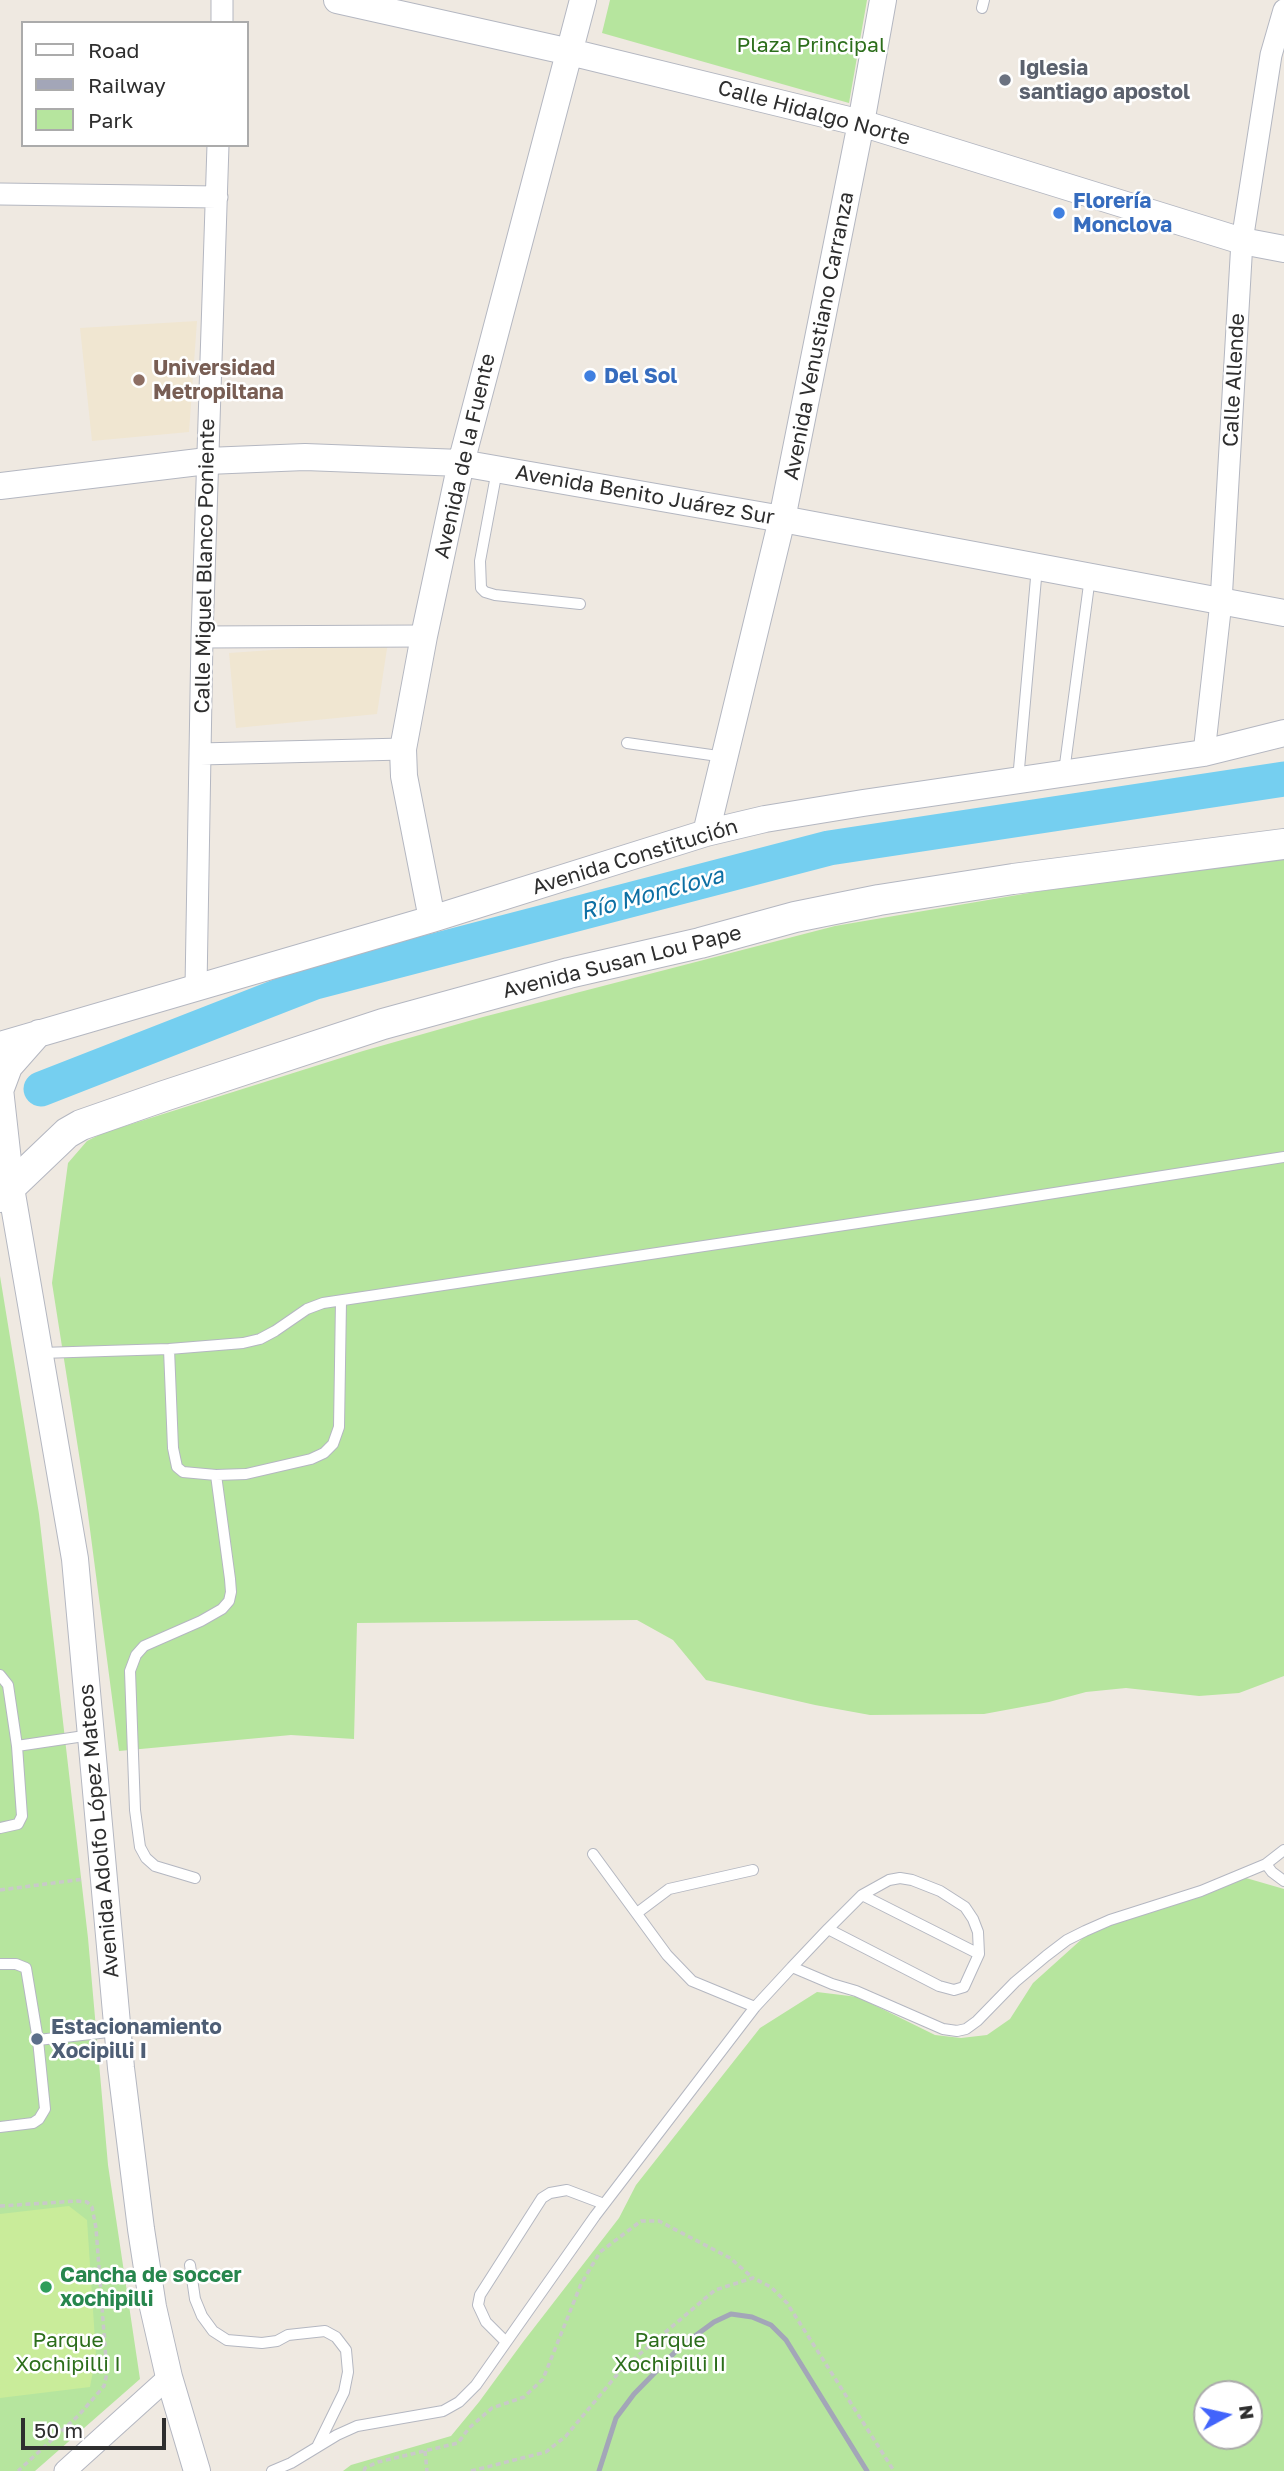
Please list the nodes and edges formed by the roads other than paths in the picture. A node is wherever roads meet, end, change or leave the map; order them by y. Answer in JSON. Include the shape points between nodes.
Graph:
{"nodes":[{"id":1,"x":222,"y":0,"type":"edge"},
{"id":2,"x":337,"y":0,"type":"edge"},
{"id":3,"x":583,"y":0,"type":"edge"},
{"id":4,"x":883,"y":0,"type":"edge"},
{"id":5,"x":1284,"y":10,"type":"edge"},
{"id":6,"x":222,"y":21,"type":"edge"},
{"id":7,"x":570,"y":52,"type":"junction"},
{"id":8,"x":861,"y":123,"type":"junction"},
{"id":9,"x":218,"y":147,"type":"edge"},
{"id":10,"x":0,"y":194,"type":"edge"},
{"id":11,"x":217,"y":197,"type":"junction"},
{"id":12,"x":1242,"y":241,"type":"junction"},
{"id":13,"x":1284,"y":249,"type":"edge"},
{"id":14,"x":207,"y":461,"type":"junction"},
{"id":15,"x":461,"y":463,"type":"junction"},
{"id":16,"x":497,"y":470,"type":"junction"},
{"id":17,"x":0,"y":486,"type":"edge"},
{"id":18,"x":782,"y":519,"type":"junction"},
{"id":19,"x":1037,"y":567,"type":"junction"},
{"id":20,"x":1090,"y":577,"type":"junction"},
{"id":21,"x":1221,"y":603,"type":"junction"},
{"id":22,"x":580,"y":604,"type":"dead end"},
{"id":23,"x":1284,"y":613,"type":"edge"},
{"id":24,"x":424,"y":636,"type":"junction"},
{"id":25,"x":202,"y":637,"type":"junction"},
{"id":26,"x":1284,"y":733,"type":"edge"},
{"id":27,"x":627,"y":743,"type":"dead end"},
{"id":28,"x":403,"y":749,"type":"junction"},
{"id":29,"x":1204,"y":752,"type":"junction"},
{"id":30,"x":200,"y":754,"type":"junction"},
{"id":31,"x":725,"y":757,"type":"junction"},
{"id":32,"x":1064,"y":775,"type":"junction"},
{"id":33,"x":1018,"y":781,"type":"junction"},
{"id":34,"x":706,"y":833,"type":"junction"},
{"id":35,"x":1284,"y":844,"type":"edge"},
{"id":36,"x":432,"y":919,"type":"junction"},
{"id":37,"x":197,"y":987,"type":"junction"},
{"id":38,"x":39,"y":1033,"type":"junction"},
{"id":39,"x":0,"y":1045,"type":"edge"},
{"id":40,"x":0,"y":1090,"type":"edge"},
{"id":41,"x":1284,"y":1157,"type":"edge"},
{"id":42,"x":5,"y":1193,"type":"edge"},
{"id":43,"x":341,"y":1301,"type":"junction"},
{"id":44,"x":169,"y":1349,"type":"junction"},
{"id":45,"x":40,"y":1353,"type":"junction"},
{"id":46,"x":216,"y":1475,"type":"junction"},
{"id":47,"x":0,"y":1675,"type":"edge"},
{"id":48,"x":91,"y":1735,"type":"junction"},
{"id":49,"x":17,"y":1746,"type":"junction"},
{"id":50,"x":0,"y":1828,"type":"edge"},
{"id":51,"x":1284,"y":1850,"type":"edge"},
{"id":52,"x":593,"y":1854,"type":"dead end"},
{"id":53,"x":1266,"y":1864,"type":"junction"},
{"id":54,"x":753,"y":1870,"type":"dead end"},
{"id":55,"x":195,"y":1878,"type":"dead end"},
{"id":56,"x":1284,"y":1881,"type":"edge"},
{"id":57,"x":862,"y":1895,"type":"junction"},
{"id":58,"x":637,"y":1913,"type":"junction"},
{"id":59,"x":828,"y":1929,"type":"junction"},
{"id":60,"x":979,"y":1954,"type":"junction"},
{"id":61,"x":0,"y":1964,"type":"edge"},
{"id":62,"x":792,"y":1967,"type":"junction"},
{"id":63,"x":755,"y":2007,"type":"junction"},
{"id":64,"x":117,"y":2031,"type":"junction"},
{"id":65,"x":38,"y":2040,"type":"junction"},
{"id":66,"x":0,"y":2127,"type":"edge"},
{"id":67,"x":604,"y":2204,"type":"junction"},
{"id":68,"x":190,"y":2265,"type":"dead end"},
{"id":69,"x":506,"y":2342,"type":"junction"},
{"id":70,"x":169,"y":2377,"type":"junction"},
{"id":71,"x":316,"y":2449,"type":"junction"},
{"id":72,"x":65,"y":2471,"type":"edge"},
{"id":73,"x":197,"y":2471,"type":"edge"},
{"id":74,"x":272,"y":2471,"type":"edge"}],
"edges":[{"from":1,"to":6,"type":"street"},
{"from":2,"to":7,"type":"street","name":"Calle Hidalgo Norte"},
{"from":3,"to":7,"type":"street","name":"Avenida de la Fuente"},
{"from":4,"to":8,"type":"street","name":"Avenida Venustiano Carranza"},
{"from":5,"to":12,"type":"street","name":"Calle Allende","via":[[1271,55]]},
{"from":7,"to":8,"type":"street","name":"Calle Hidalgo Norte"},
{"from":7,"to":15,"type":"street","name":"Avenida de la Fuente"},
{"from":8,"to":12,"type":"street","name":"Calle Hidalgo Norte"},
{"from":8,"to":18,"type":"street","name":"Avenida Venustiano Carranza"},
{"from":9,"to":11,"type":"street","name":"Calle Miguel Blanco Poniente"},
{"from":10,"to":11,"type":"street"},
{"from":11,"to":14,"type":"street","name":"Calle Miguel Blanco Poniente"},
{"from":12,"to":13,"type":"street","name":"Calle Hidalgo Norte"},
{"from":12,"to":21,"type":"street","name":"Calle Allende"},
{"from":14,"to":15,"type":"street","name":"Avenida Benito Juárez Sur","via":[[305,457]]},
{"from":14,"to":17,"type":"street","name":"Avenida Benito Juárez Sur"},
{"from":14,"to":25,"type":"street","name":"Calle Miguel Blanco Poniente"},
{"from":15,"to":16,"type":"street","name":"Avenida Benito Juárez Sur"},
{"from":15,"to":24,"type":"street","name":"Avenida de la Fuente"},
{"from":16,"to":18,"type":"street","name":"Avenida Benito Juárez Sur"},
{"from":16,"to":22,"type":"lane","via":[[480,561],[481,587],[495,595]]},
{"from":18,"to":19,"type":"street","name":"Avenida Benito Juárez Sur"},
{"from":18,"to":31,"type":"street","name":"Avenida Venustiano Carranza"},
{"from":19,"to":20,"type":"street","name":"Avenida Benito Juárez Sur"},
{"from":19,"to":33,"type":"lane"},
{"from":20,"to":21,"type":"street","name":"Avenida Benito Juárez Sur"},
{"from":20,"to":32,"type":"lane"},
{"from":21,"to":23,"type":"street","name":"Avenida Benito Juárez Sur"},
{"from":21,"to":29,"type":"street","name":"Calle Allende"},
{"from":24,"to":25,"type":"street"},
{"from":24,"to":28,"type":"street","name":"Avenida de la Fuente"},
{"from":25,"to":30,"type":"street","name":"Calle Miguel Blanco Poniente"},
{"from":26,"to":29,"type":"street","name":"Avenida Constitución"},
{"from":27,"to":31,"type":"lane"},
{"from":28,"to":30,"type":"street"},
{"from":28,"to":36,"type":"street","name":"Avenida de la Fuente","via":[[404,776]]},
{"from":29,"to":32,"type":"street","name":"Avenida Constitución"},
{"from":30,"to":37,"type":"street","name":"Calle Miguel Blanco Poniente"},
{"from":31,"to":34,"type":"street","name":"Avenida Venustiano Carranza"},
{"from":32,"to":33,"type":"street","name":"Avenida Constitución"},
{"from":33,"to":34,"type":"street","name":"Avenida Constitución","via":[[778,817]]},
{"from":34,"to":36,"type":"street","name":"Avenida Constitución"},
{"from":35,"to":42,"type":"main road","name":"Avenida Susan Lou Pape","via":[[879,900],[556,977],[383,1024],[98,1118],[67,1133]]},
{"from":36,"to":37,"type":"street","name":"Avenida Constitución"},
{"from":37,"to":38,"type":"street","name":"Avenida Constitución"},
{"from":38,"to":39,"type":"street","name":"Avenida Constitución"},
{"from":38,"to":40,"type":"street","via":[[9,1068]]},
{"from":40,"to":42,"type":"street","name":"Avenida Adolfo López Mateos"},
{"from":41,"to":43,"type":"lane"},
{"from":42,"to":45,"type":"street","name":"Avenida Adolfo López Mateos"},
{"from":43,"to":44,"type":"lane","via":[[307,1309],[260,1339]]},
{"from":43,"to":46,"type":"lane","via":[[340,1427],[333,1444],[310,1460],[246,1474]]},
{"from":44,"to":45,"type":"lane"},
{"from":44,"to":46,"type":"lane","via":[[174,1459],[183,1472]]},
{"from":45,"to":48,"type":"street","name":"Avenida Adolfo López Mateos","via":[[75,1559]]},
{"from":46,"to":55,"type":"lane","via":[[229,1601],[201,1621],[144,1646],[130,1671],[140,1847],[155,1866]]},
{"from":47,"to":49,"type":"lane","via":[[8,1685]]},
{"from":48,"to":49,"type":"lane"},
{"from":48,"to":64,"type":"street","name":"Avenida Adolfo López Mateos"},
{"from":49,"to":50,"type":"lane","via":[[22,1816],[18,1824]]},
{"from":51,"to":53,"type":"lane"},
{"from":52,"to":58,"type":"lane"},
{"from":53,"to":56,"type":"lane"},
{"from":53,"to":62,"type":"lane","via":[[1067,1940],[966,2029],[943,2029]]},
{"from":54,"to":58,"type":"lane","via":[[669,1889]]},
{"from":57,"to":59,"type":"lane"},
{"from":57,"to":60,"type":"lane"},
{"from":57,"to":60,"type":"lane","via":[[900,1878],[940,1891],[965,1907],[973,1919]]},
{"from":58,"to":63,"type":"lane","via":[[692,1981]]},
{"from":59,"to":60,"type":"lane","via":[[948,1989],[964,1987]]},
{"from":59,"to":62,"type":"lane"},
{"from":61,"to":65,"type":"lane","via":[[26,1968]]},
{"from":62,"to":63,"type":"lane"},
{"from":63,"to":67,"type":"lane"},
{"from":64,"to":65,"type":"lane"},
{"from":64,"to":70,"type":"street","name":"Avenida Adolfo López Mateos","via":[[141,2229]]},
{"from":65,"to":66,"type":"lane","via":[[45,2109],[33,2123]]},
{"from":67,"to":69,"type":"lane"},
{"from":67,"to":69,"type":"lane","via":[[567,2190],[541,2198],[480,2295],[478,2305],[486,2322]]},
{"from":68,"to":71,"type":"lane","via":[[202,2316],[227,2340],[262,2343],[288,2334],[325,2331],[346,2350],[344,2392]]},
{"from":69,"to":71,"type":"lane","via":[[459,2402],[443,2411],[357,2426]]},
{"from":70,"to":72,"type":"street"},
{"from":70,"to":73,"type":"street","name":"Avenida Adolfo López Mateos"},
{"from":71,"to":74,"type":"lane"}]}
